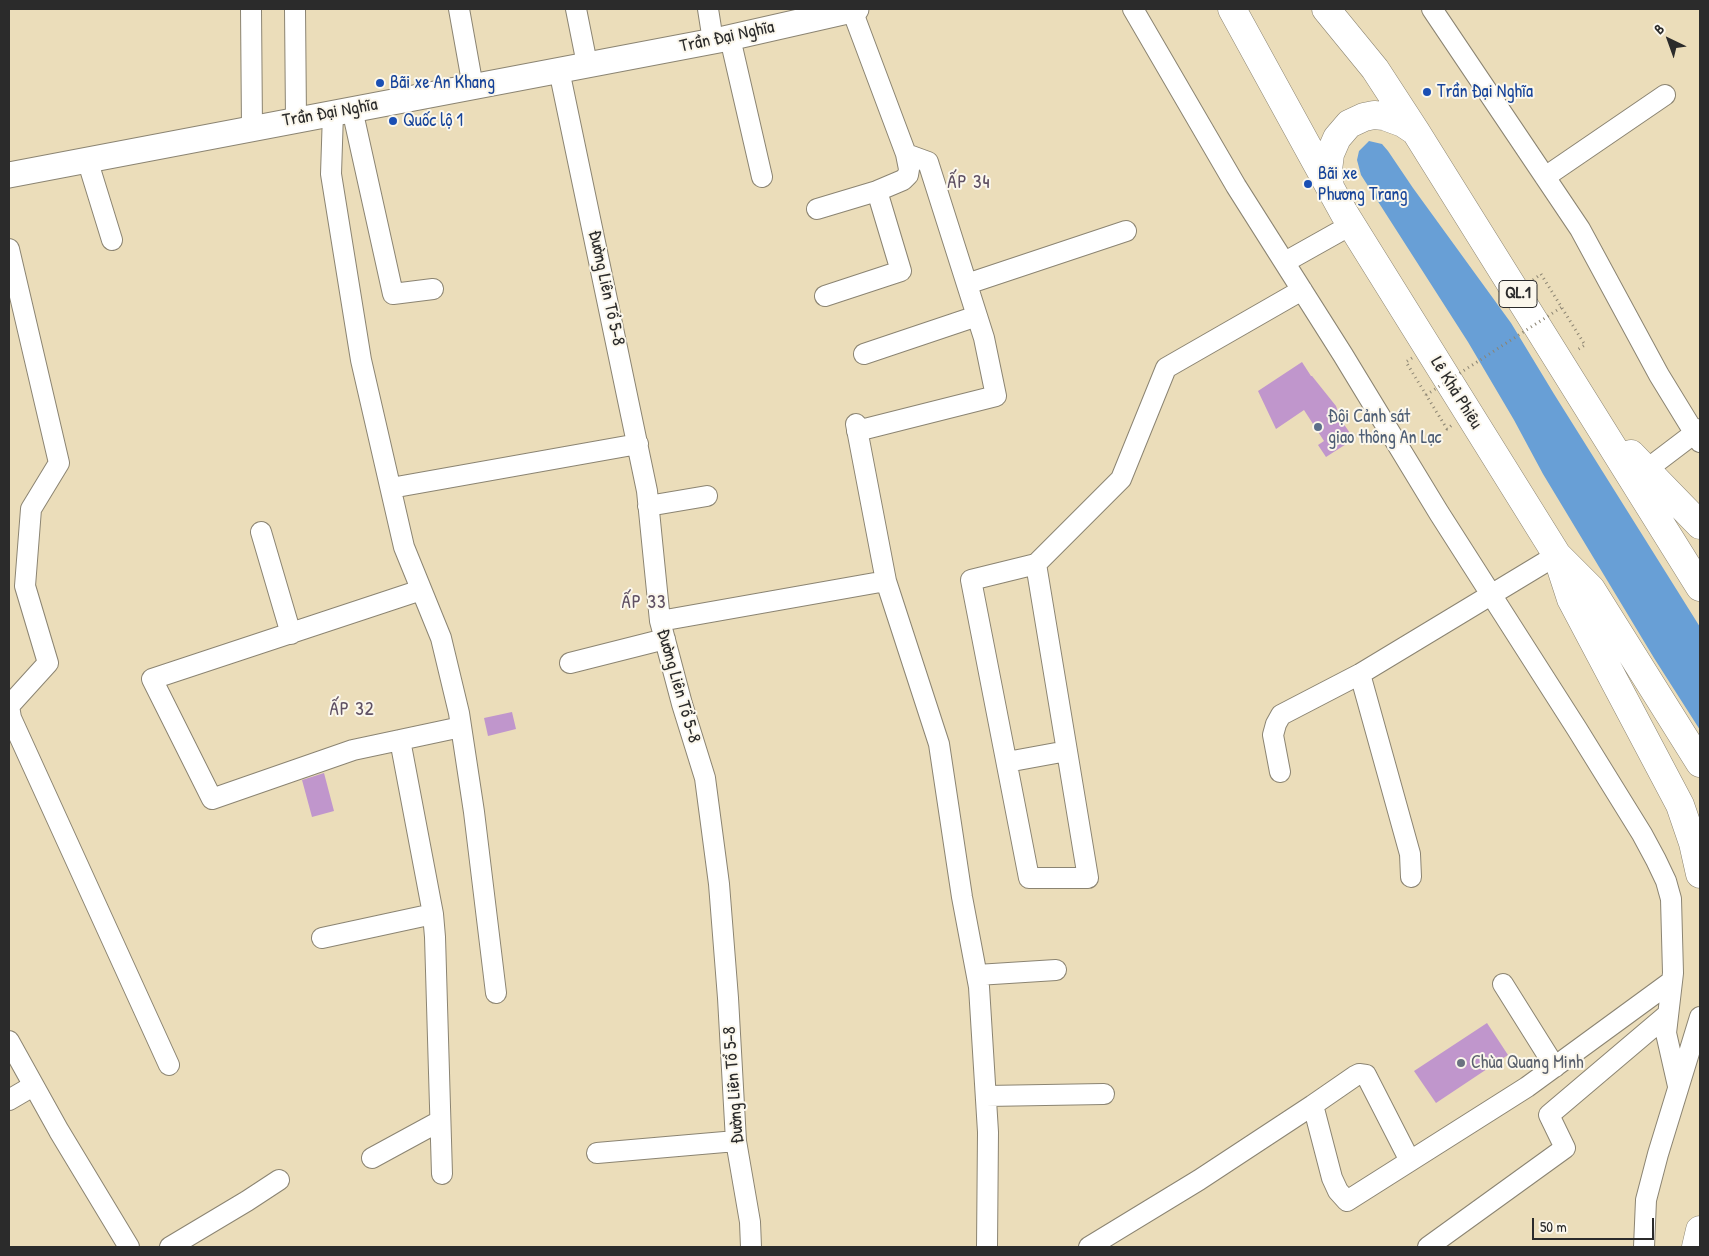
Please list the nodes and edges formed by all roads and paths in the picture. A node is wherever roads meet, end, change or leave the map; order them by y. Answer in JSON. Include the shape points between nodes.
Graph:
{"nodes":[{"id":1,"x":251,"y":9,"type":"edge"},
{"id":2,"x":295,"y":9,"type":"edge"},
{"id":3,"x":459,"y":9,"type":"edge"},
{"id":4,"x":576,"y":9,"type":"edge"},
{"id":5,"x":708,"y":9,"type":"edge"},
{"id":6,"x":854,"y":9,"type":"edge"},
{"id":7,"x":1133,"y":9,"type":"edge"},
{"id":8,"x":1232,"y":9,"type":"edge"},
{"id":9,"x":1326,"y":9,"type":"edge"},
{"id":10,"x":1432,"y":9,"type":"edge"},
{"id":11,"x":722,"y":39,"type":"junction"},
{"id":12,"x":587,"y":64,"type":"junction"},
{"id":13,"x":560,"y":70,"type":"junction"},
{"id":14,"x":473,"y":87,"type":"junction"},
{"id":15,"x":1666,"y":95,"type":"dead end"},
{"id":16,"x":343,"y":111,"type":"junction"},
{"id":17,"x":296,"y":119,"type":"junction"},
{"id":18,"x":252,"y":128,"type":"junction"},
{"id":19,"x":1416,"y":132,"type":"junction"},
{"id":20,"x":906,"y":154,"type":"junction"},
{"id":21,"x":87,"y":159,"type":"junction"},
{"id":22,"x":9,"y":175,"type":"edge"},
{"id":23,"x":762,"y":177,"type":"dead end"},
{"id":24,"x":1545,"y":177,"type":"junction"},
{"id":25,"x":1330,"y":188,"type":"junction"},
{"id":26,"x":877,"y":191,"type":"junction"},
{"id":27,"x":818,"y":208,"type":"dead end"},
{"id":28,"x":1351,"y":224,"type":"junction"},
{"id":29,"x":1126,"y":231,"type":"dead end"},
{"id":30,"x":112,"y":240,"type":"dead end"},
{"id":31,"x":9,"y":249,"type":"edge"},
{"id":32,"x":1285,"y":262,"type":"junction"},
{"id":33,"x":967,"y":284,"type":"junction"},
{"id":34,"x":433,"y":289,"type":"dead end"},
{"id":35,"x":1302,"y":290,"type":"junction"},
{"id":36,"x":1517,"y":292,"type":"junction"},
{"id":37,"x":826,"y":296,"type":"dead end"},
{"id":38,"x":1562,"y":308,"type":"junction"},
{"id":39,"x":977,"y":316,"type":"junction"},
{"id":40,"x":864,"y":354,"type":"dead end"},
{"id":41,"x":1560,"y":362,"type":"junction"},
{"id":42,"x":1426,"y":395,"type":"dead end"},
{"id":43,"x":1591,"y":413,"type":"junction"},
{"id":44,"x":1698,"y":435,"type":"edge"},
{"id":45,"x":638,"y":444,"type":"junction"},
{"id":46,"x":1646,"y":470,"type":"junction"},
{"id":47,"x":392,"y":488,"type":"junction"},
{"id":48,"x":706,"y":496,"type":"dead end"},
{"id":49,"x":648,"y":506,"type":"junction"},
{"id":50,"x":1700,"y":524,"type":"edge"},
{"id":51,"x":261,"y":532,"type":"dead end"},
{"id":52,"x":1557,"y":555,"type":"junction"},
{"id":53,"x":1036,"y":564,"type":"junction"},
{"id":54,"x":886,"y":581,"type":"junction"},
{"id":55,"x":1700,"y":586,"type":"edge"},
{"id":56,"x":421,"y":590,"type":"junction"},
{"id":57,"x":1491,"y":595,"type":"junction"},
{"id":58,"x":662,"y":630,"type":"junction"},
{"id":59,"x":291,"y":634,"type":"junction"},
{"id":60,"x":570,"y":663,"type":"dead end"},
{"id":61,"x":1360,"y":674,"type":"junction"},
{"id":62,"x":461,"y":728,"type":"junction"},
{"id":63,"x":400,"y":740,"type":"junction"},
{"id":64,"x":1067,"y":751,"type":"junction"},
{"id":65,"x":1007,"y":762,"type":"junction"},
{"id":66,"x":1700,"y":763,"type":"edge"},
{"id":67,"x":1280,"y":772,"type":"dead end"},
{"id":68,"x":1700,"y":874,"type":"edge"},
{"id":69,"x":1411,"y":877,"type":"dead end"},
{"id":70,"x":433,"y":914,"type":"junction"},
{"id":71,"x":322,"y":938,"type":"dead end"},
{"id":72,"x":1056,"y":970,"type":"dead end"},
{"id":73,"x":977,"y":976,"type":"junction"},
{"id":74,"x":1672,"y":981,"type":"junction"},
{"id":75,"x":1503,"y":984,"type":"dead end"},
{"id":76,"x":496,"y":993,"type":"dead end"},
{"id":77,"x":1667,"y":1015,"type":"junction"},
{"id":78,"x":1700,"y":1017,"type":"edge"},
{"id":79,"x":9,"y":1041,"type":"edge"},
{"id":80,"x":170,"y":1065,"type":"dead end"},
{"id":81,"x":1555,"y":1067,"type":"junction"},
{"id":82,"x":33,"y":1086,"type":"junction"},
{"id":83,"x":1678,"y":1086,"type":"junction"},
{"id":84,"x":1104,"y":1094,"type":"dead end"},
{"id":85,"x":986,"y":1096,"type":"junction"},
{"id":86,"x":9,"y":1100,"type":"edge"},
{"id":87,"x":1313,"y":1105,"type":"junction"},
{"id":88,"x":440,"y":1121,"type":"junction"},
{"id":89,"x":736,"y":1141,"type":"junction"},
{"id":90,"x":597,"y":1154,"type":"dead end"},
{"id":91,"x":372,"y":1158,"type":"dead end"},
{"id":92,"x":1410,"y":1161,"type":"junction"},
{"id":93,"x":442,"y":1174,"type":"dead end"},
{"id":94,"x":279,"y":1180,"type":"dead end"},
{"id":95,"x":1700,"y":1230,"type":"edge"},
{"id":96,"x":129,"y":1247,"type":"edge"},
{"id":97,"x":170,"y":1247,"type":"edge"},
{"id":98,"x":751,"y":1247,"type":"edge"},
{"id":99,"x":987,"y":1247,"type":"edge"},
{"id":100,"x":1089,"y":1247,"type":"edge"},
{"id":101,"x":1428,"y":1247,"type":"edge"},
{"id":102,"x":1644,"y":1247,"type":"edge"},
{"id":103,"x":1696,"y":1247,"type":"edge"}],
"edges":[{"from":1,"to":18,"type":"street"},
{"from":2,"to":17,"type":"street"},
{"from":3,"to":14,"type":"street"},
{"from":4,"to":12,"type":"street"},
{"from":5,"to":11,"type":"street"},
{"from":6,"to":11,"type":"main road","name":"Trần Đại Nghĩa"},
{"from":6,"to":20,"type":"street"},
{"from":7,"to":32,"type":"street","via":[[1236,186]]},
{"from":8,"to":25,"type":"highway","name":"Lê Khả Phiêu"},
{"from":9,"to":19,"type":"highway","number":"QL.1","via":[[1375,69]]},
{"from":10,"to":24,"type":"street"},
{"from":11,"to":12,"type":"main road","name":"Trần Đại Nghĩa"},
{"from":11,"to":23,"type":"street"},
{"from":12,"to":13,"type":"main road","name":"Trần Đại Nghĩa"},
{"from":13,"to":14,"type":"main road","name":"Trần Đại Nghĩa"},
{"from":13,"to":45,"type":"street","name":"Đường Liên Tổ 5-8"},
{"from":14,"to":16,"type":"main road","name":"Trần Đại Nghĩa"},
{"from":15,"to":24,"type":"street"},
{"from":16,"to":17,"type":"main road","name":"Trần Đại Nghĩa"},
{"from":16,"to":34,"type":"street","via":[[394,294]]},
{"from":16,"to":47,"type":"street","via":[[331,174],[361,360]]},
{"from":17,"to":18,"type":"main road","name":"Trần Đại Nghĩa"},
{"from":18,"to":21,"type":"main road","name":"Trần Đại Nghĩa"},
{"from":19,"to":25,"type":"highway","via":[[1384,116],[1364,117],[1349,124],[1337,138],[1330,154]]},
{"from":19,"to":36,"type":"highway","number":"QL.1"},
{"from":20,"to":26,"type":"street","via":[[909,169],[906,178]]},
{"from":20,"to":33,"type":"street","via":[[928,162]]},
{"from":21,"to":22,"type":"main road","name":"Trần Đại Nghĩa"},
{"from":21,"to":30,"type":"street"},
{"from":24,"to":44,"type":"street","via":[[1580,229],[1659,375]]},
{"from":25,"to":28,"type":"highway","name":"Lê Khả Phiêu"},
{"from":26,"to":27,"type":"street"},
{"from":26,"to":37,"type":"street","via":[[901,271]]},
{"from":28,"to":32,"type":"street"},
{"from":28,"to":52,"type":"highway","name":"Lê Khả Phiêu"},
{"from":29,"to":33,"type":"street"},
{"from":31,"to":80,"type":"street","via":[[59,462],[31,509],[25,586],[48,664],[9,706],[11,718]]},
{"from":32,"to":35,"type":"street"},
{"from":33,"to":39,"type":"street"},
{"from":35,"to":53,"type":"street","via":[[1166,368],[1121,479]]},
{"from":35,"to":57,"type":"street"},
{"from":36,"to":38,"type":"path","via":[[1541,274]]},
{"from":36,"to":41,"type":"highway","number":"QL.1"},
{"from":38,"to":41,"type":"path","via":[[1585,345]]},
{"from":38,"to":42,"type":"path","bridge":true},
{"from":39,"to":40,"type":"street"},
{"from":39,"to":54,"type":"street","via":[[996,396],[857,428]]},
{"from":41,"to":43,"type":"highway","number":"QL.1"},
{"from":43,"to":46,"type":"highway"},
{"from":43,"to":55,"type":"highway","number":"QL.1"},
{"from":44,"to":46,"type":"street"},
{"from":45,"to":47,"type":"street"},
{"from":45,"to":49,"type":"street","name":"Đường Liên Tổ 5-8"},
{"from":46,"to":50,"type":"highway"},
{"from":47,"to":56,"type":"street","via":[[404,547]]},
{"from":48,"to":49,"type":"street"},
{"from":49,"to":58,"type":"street","name":"Đường Liên Tổ 5-8"},
{"from":51,"to":59,"type":"street"},
{"from":52,"to":57,"type":"street"},
{"from":52,"to":66,"type":"highway","name":"Lê Khả Phiêu","via":[[1591,590]]},
{"from":52,"to":68,"type":"highway","via":[[1571,599],[1680,805]]},
{"from":53,"to":64,"type":"street"},
{"from":53,"to":65,"type":"street","via":[[971,580]]},
{"from":54,"to":58,"type":"street"},
{"from":54,"to":73,"type":"street","via":[[939,744]]},
{"from":56,"to":59,"type":"street"},
{"from":56,"to":62,"type":"street","via":[[440,638]]},
{"from":57,"to":61,"type":"street"},
{"from":57,"to":74,"type":"street","via":[[1642,834],[1666,881],[1670,899]]},
{"from":58,"to":60,"type":"street"},
{"from":58,"to":89,"type":"street","name":"Đường Liên Tổ 5-8","via":[[705,778],[719,884]]},
{"from":59,"to":63,"type":"street","via":[[152,679],[212,799],[353,750]]},
{"from":61,"to":67,"type":"street","via":[[1281,715],[1273,734]]},
{"from":61,"to":69,"type":"street","via":[[1410,854]]},
{"from":62,"to":63,"type":"street"},
{"from":62,"to":76,"type":"street"},
{"from":63,"to":70,"type":"street"},
{"from":64,"to":65,"type":"street"},
{"from":64,"to":65,"type":"street","via":[[1088,878],[1029,878]]},
{"from":70,"to":71,"type":"street"},
{"from":70,"to":88,"type":"street"},
{"from":72,"to":73,"type":"street"},
{"from":73,"to":85,"type":"street"},
{"from":74,"to":77,"type":"street"},
{"from":74,"to":81,"type":"street"},
{"from":75,"to":81,"type":"street"},
{"from":77,"to":83,"type":"street","via":[[1666,1033]]},
{"from":77,"to":101,"type":"street","via":[[1549,1115],[1565,1148]]},
{"from":78,"to":83,"type":"street"},
{"from":79,"to":82,"type":"street"},
{"from":81,"to":92,"type":"street"},
{"from":82,"to":86,"type":"street"},
{"from":82,"to":96,"type":"street"},
{"from":83,"to":102,"type":"street","via":[[1646,1200]]},
{"from":84,"to":85,"type":"street"},
{"from":85,"to":99,"type":"street"},
{"from":87,"to":92,"type":"street","via":[[1355,1076],[1366,1075]]},
{"from":87,"to":92,"type":"street","via":[[1332,1178],[1338,1192],[1347,1201]]},
{"from":87,"to":100,"type":"street"},
{"from":88,"to":91,"type":"street"},
{"from":88,"to":93,"type":"street"},
{"from":89,"to":90,"type":"street"},
{"from":89,"to":98,"type":"street","name":"Đường Liên Tổ 5-8","via":[[750,1222]]},
{"from":94,"to":97,"type":"street"},
{"from":95,"to":103,"type":"highway"}]}
